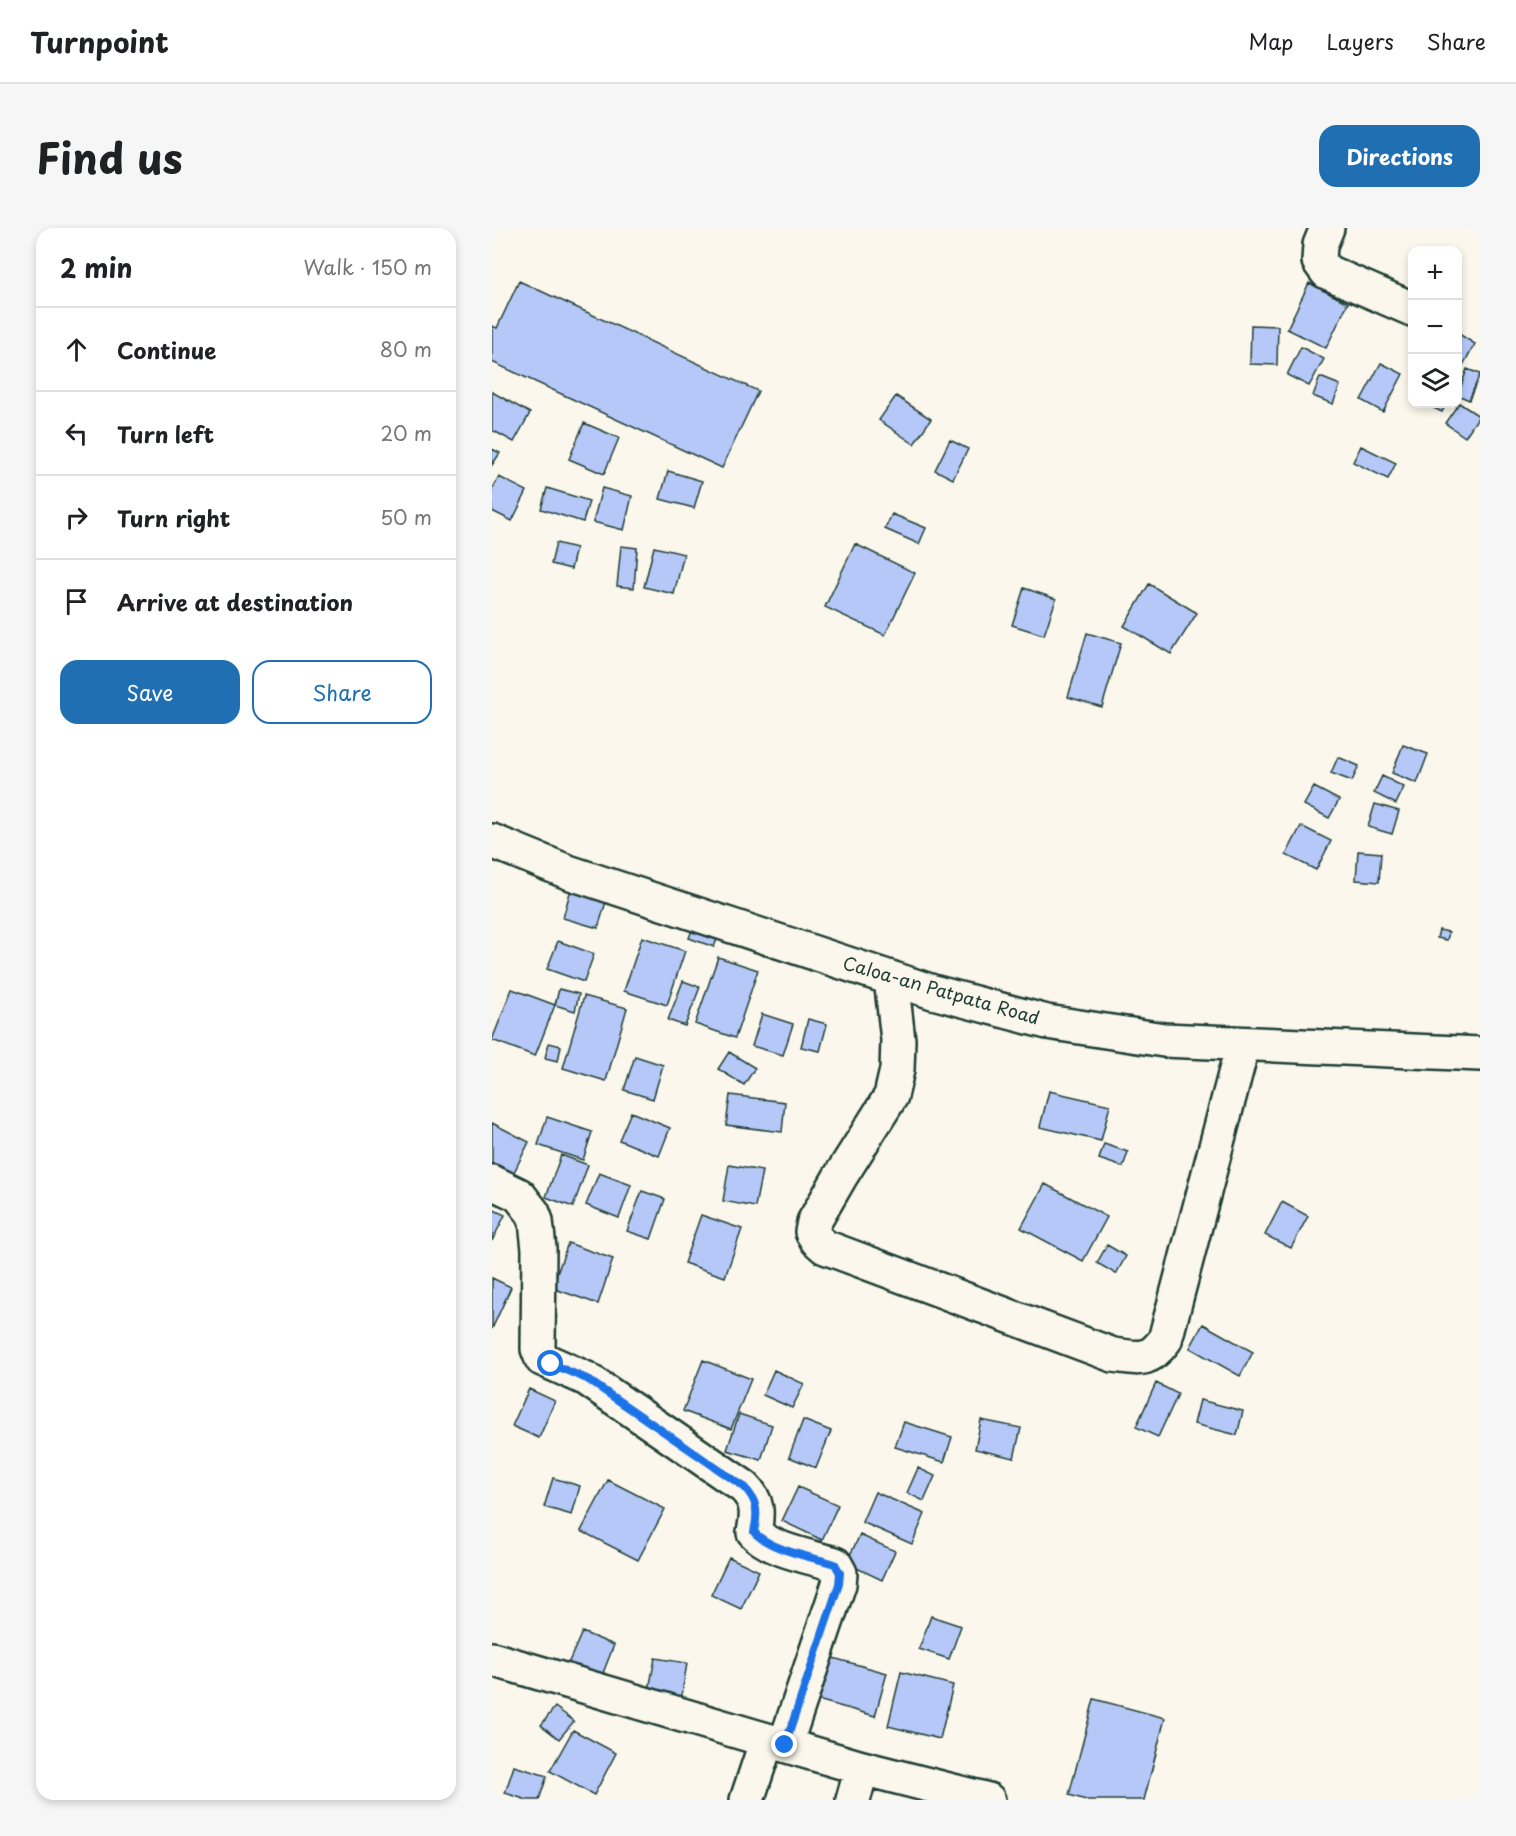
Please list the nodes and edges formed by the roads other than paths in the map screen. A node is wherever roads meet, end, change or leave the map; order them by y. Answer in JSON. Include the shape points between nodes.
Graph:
{"nodes":[{"id":1,"x":1327,"y":228,"type":"edge"},
{"id":2,"x":1408,"y":307,"type":"edge"},
{"id":3,"x":492,"y":841,"type":"edge"},
{"id":4,"x":891,"y":978,"type":"junction"},
{"id":5,"x":1243,"y":1044,"type":"junction"},
{"id":6,"x":1480,"y":1054,"type":"edge"},
{"id":7,"x":492,"y":1182,"type":"edge"},
{"id":8,"x":492,"y":1659,"type":"edge"},
{"id":9,"x":776,"y":1743,"type":"junction"},
{"id":10,"x":862,"y":1768,"type":"junction"},
{"id":11,"x":747,"y":1800,"type":"edge"},
{"id":12,"x":853,"y":1800,"type":"edge"},
{"id":13,"x":988,"y":1800,"type":"edge"}],
"edges":[{"from":1,"to":2,"type":"street","via":[[1318,261],[1327,272]]},
{"from":3,"to":4,"type":"street","name":"Caloa-an Patpata Road","via":[[568,872]]},
{"from":4,"to":5,"type":"street","name":"Caloa-an Patpata Road","via":[[1047,1022],[1164,1040]]},
{"from":4,"to":5,"type":"street","via":[[898,1040],[891,1096],[840,1177],[812,1232],[825,1247],[1113,1355],[1145,1359],[1165,1340]]},
{"from":5,"to":6,"type":"street","name":"Caloa-an Patpata Road"},
{"from":7,"to":9,"type":"street","via":[[519,1195],[536,1221],[538,1349],[542,1359],[587,1379],[744,1487],[753,1496],[754,1532],[760,1539],[835,1564],[840,1573],[824,1634]]},
{"from":8,"to":9,"type":"street"},
{"from":9,"to":10,"type":"street"},
{"from":9,"to":11,"type":"street"},
{"from":10,"to":12,"type":"street"},
{"from":10,"to":13,"type":"street"}]}
